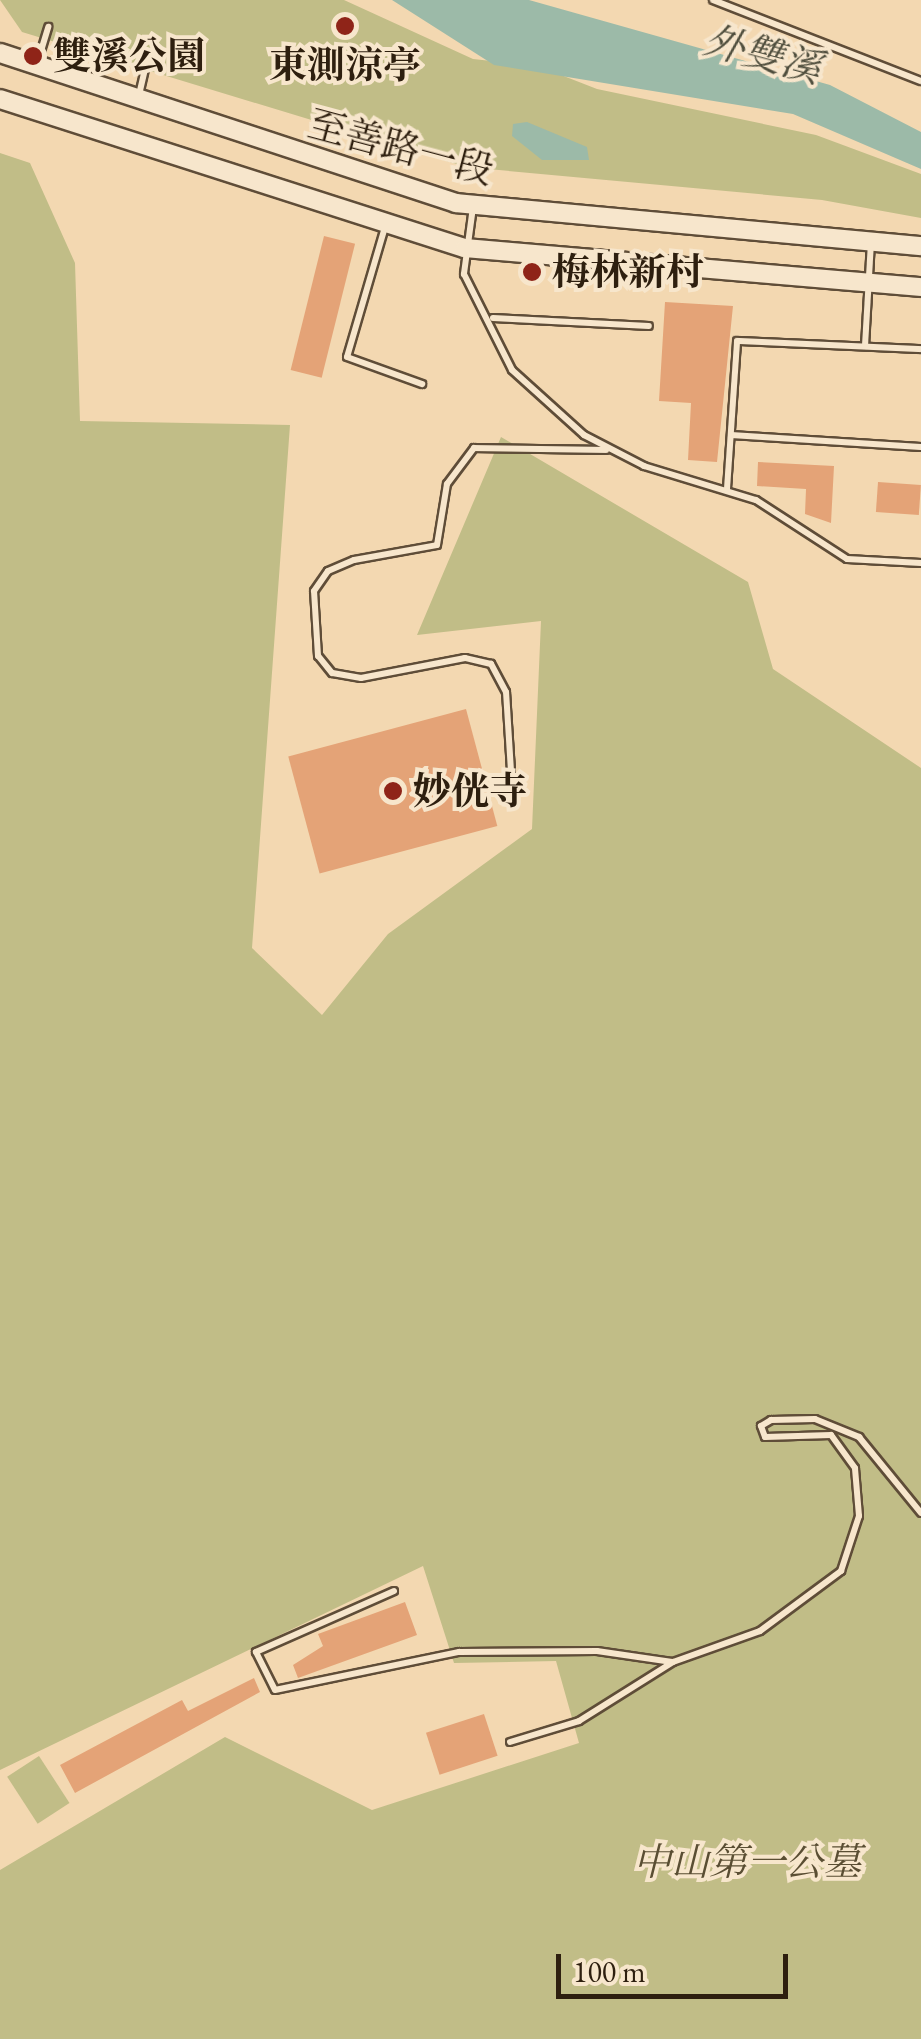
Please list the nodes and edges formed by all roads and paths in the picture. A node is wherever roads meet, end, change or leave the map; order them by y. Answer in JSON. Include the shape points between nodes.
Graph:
{"nodes":[{"id":1,"x":713,"y":0,"type":"edge"},
{"id":2,"x":48,"y":27,"type":"dead end"},
{"id":3,"x":0,"y":53,"type":"edge"},
{"id":4,"x":148,"y":57,"type":"dead end"},
{"id":5,"x":35,"y":71,"type":"junction"},
{"id":6,"x":921,"y":81,"type":"edge"},
{"id":7,"x":0,"y":100,"type":"edge"},
{"id":8,"x":136,"y":103,"type":"junction"},
{"id":9,"x":473,"y":205,"type":"junction"},
{"id":10,"x":385,"y":226,"type":"junction"},
{"id":11,"x":871,"y":241,"type":"junction"},
{"id":12,"x":921,"y":246,"type":"edge"},
{"id":13,"x":465,"y":248,"type":"junction"},
{"id":14,"x":868,"y":283,"type":"junction"},
{"id":15,"x":921,"y":287,"type":"edge"},
{"id":16,"x":492,"y":318,"type":"junction"},
{"id":17,"x":649,"y":326,"type":"dead end"},
{"id":18,"x":865,"y":346,"type":"junction"},
{"id":19,"x":921,"y":348,"type":"edge"},
{"id":20,"x":422,"y":384,"type":"dead end"},
{"id":21,"x":731,"y":435,"type":"junction"},
{"id":22,"x":921,"y":448,"type":"edge"},
{"id":23,"x":606,"y":450,"type":"junction"},
{"id":24,"x":727,"y":488,"type":"junction"},
{"id":25,"x":921,"y":563,"type":"edge"},
{"id":26,"x":511,"y":771,"type":"dead end"},
{"id":27,"x":921,"y":1513,"type":"edge"},
{"id":28,"x":394,"y":1591,"type":"dead end"},
{"id":29,"x":673,"y":1662,"type":"junction"},
{"id":30,"x":510,"y":1742,"type":"dead end"}],
"edges":[{"from":1,"to":6,"type":"lane"},
{"from":2,"to":5,"type":"lane"},
{"from":3,"to":5,"type":"main road","name":"至善路一段"},
{"from":4,"to":8,"type":"lane"},
{"from":5,"to":8,"type":"main road","name":"至善路一段"},
{"from":7,"to":10,"type":"main road","name":"至善路一段"},
{"from":8,"to":9,"type":"main road","name":"至善路一段"},
{"from":9,"to":11,"type":"main road","name":"至善路一段"},
{"from":9,"to":13,"type":"lane"},
{"from":10,"to":13,"type":"main road","name":"至善路一段"},
{"from":10,"to":20,"type":"lane","via":[[347,357]]},
{"from":11,"to":12,"type":"main road","name":"至善路一段"},
{"from":11,"to":14,"type":"lane"},
{"from":13,"to":14,"type":"main road","name":"至善路一段"},
{"from":13,"to":16,"type":"lane","via":[[464,274]]},
{"from":14,"to":15,"type":"main road","name":"至善路一段"},
{"from":14,"to":18,"type":"lane"},
{"from":16,"to":17,"type":"lane"},
{"from":16,"to":23,"type":"lane","via":[[512,370]]},
{"from":18,"to":19,"type":"lane"},
{"from":18,"to":21,"type":"lane","via":[[737,341]]},
{"from":21,"to":22,"type":"lane"},
{"from":21,"to":24,"type":"lane"},
{"from":23,"to":24,"type":"lane"},
{"from":23,"to":26,"type":"lane","via":[[474,448],[447,484],[437,545],[354,560],[328,570],[314,591],[318,656],[332,673],[361,678],[465,658],[491,664],[506,692]]},
{"from":24,"to":25,"type":"lane","via":[[847,560]]},
{"from":27,"to":29,"type":"lane","via":[[891,1468],[839,1426],[786,1416],[761,1426],[765,1437],[810,1431],[842,1445],[857,1480],[854,1548],[823,1588],[760,1632]]},
{"from":28,"to":29,"type":"lane","via":[[256,1652],[275,1690],[458,1652],[596,1651]]},
{"from":29,"to":30,"type":"lane","via":[[579,1721]]}]}
